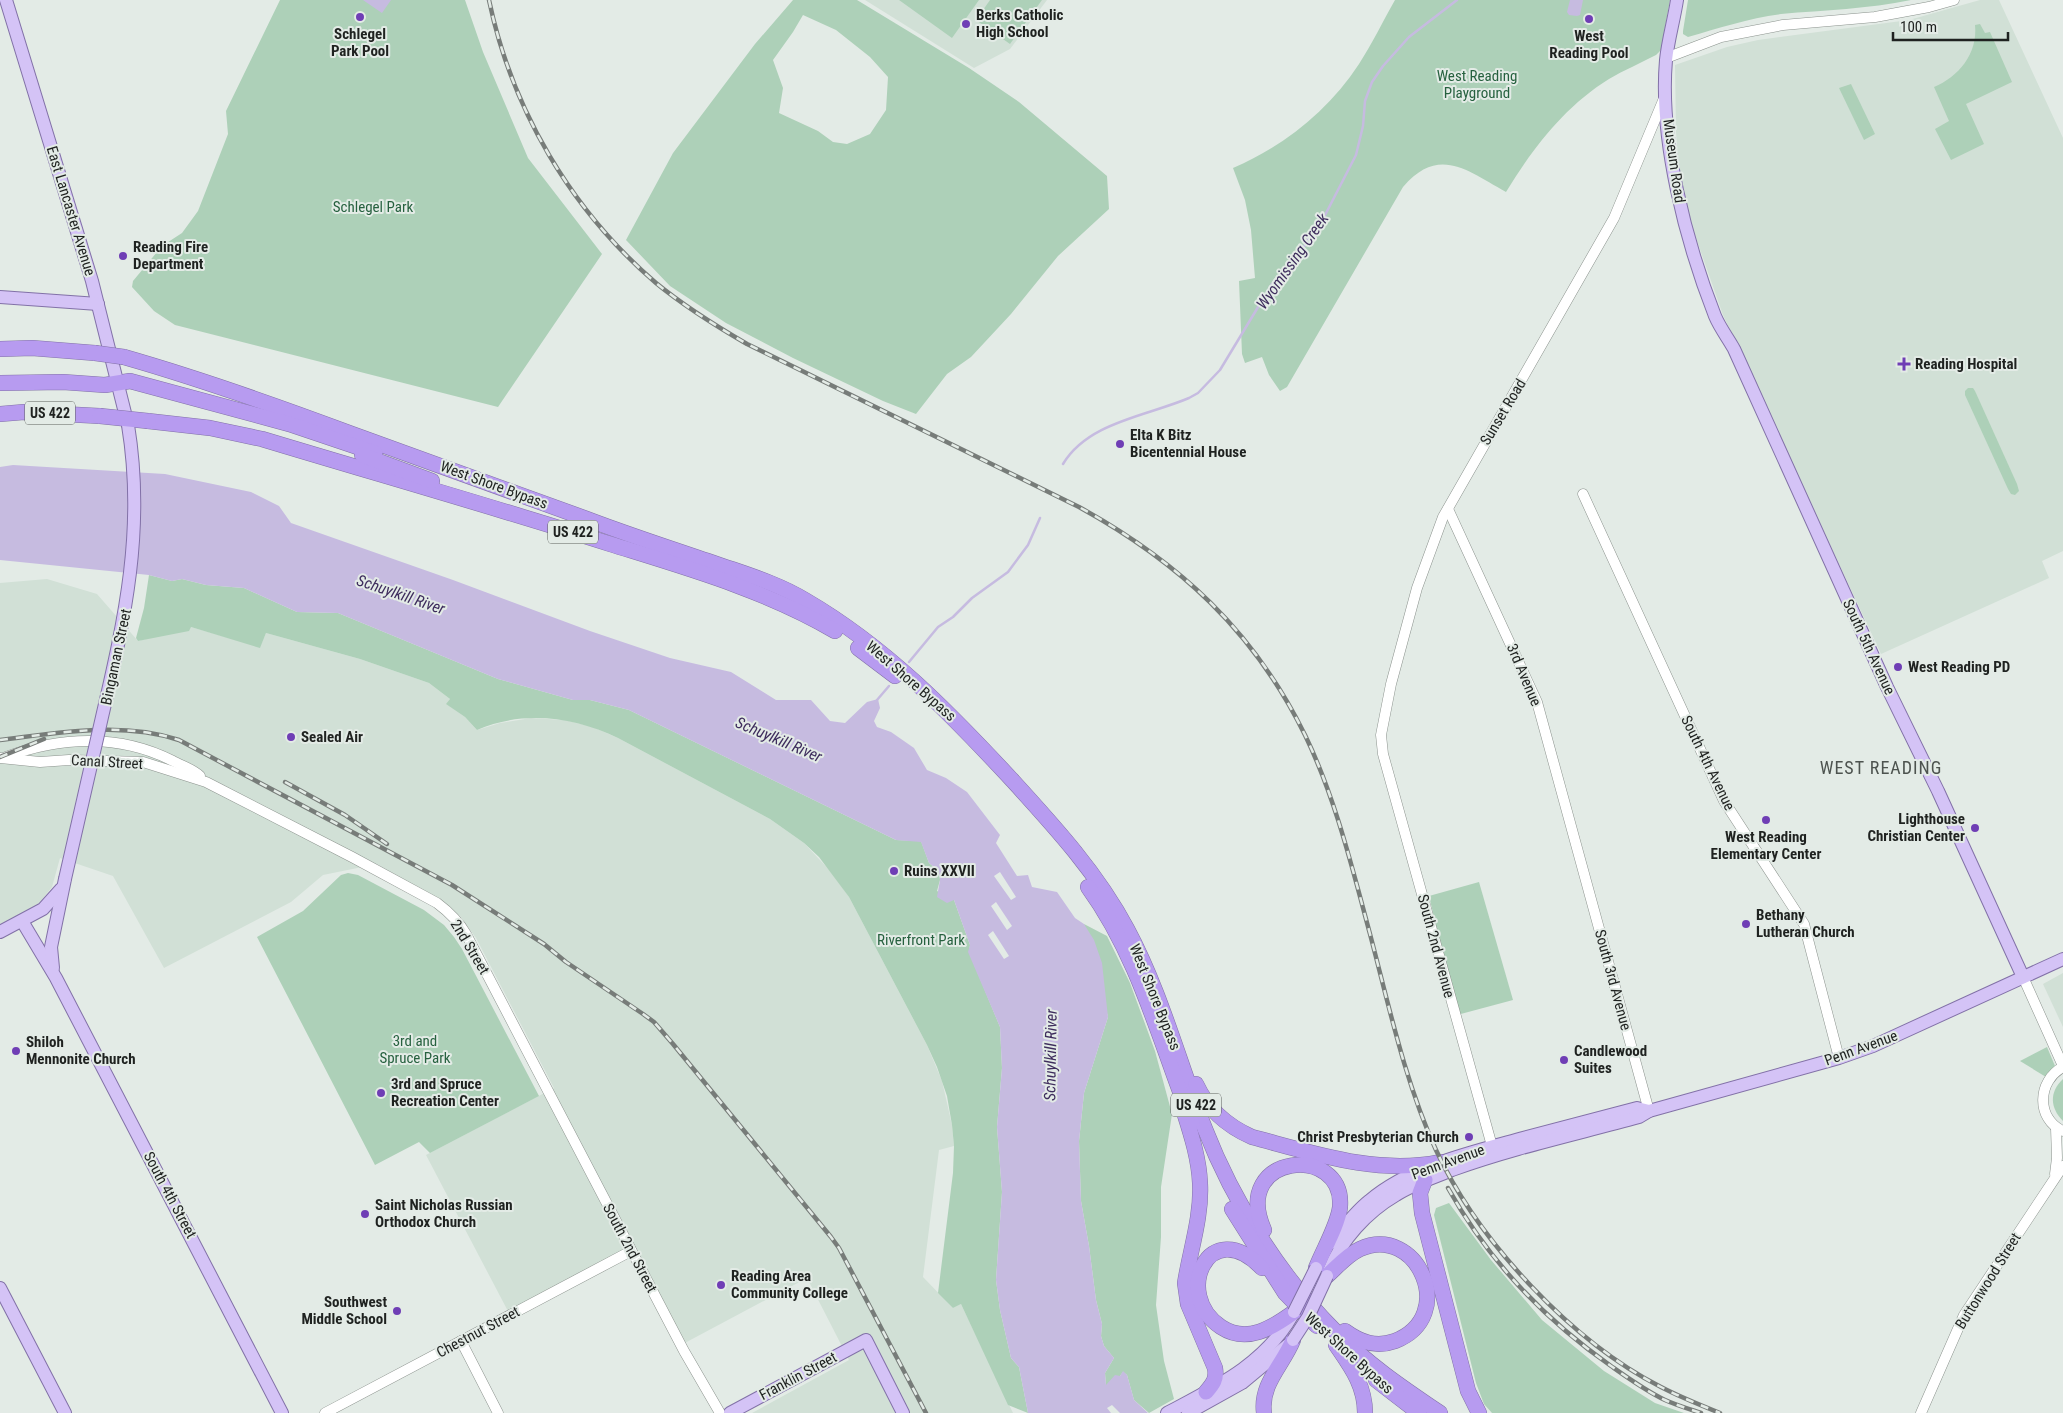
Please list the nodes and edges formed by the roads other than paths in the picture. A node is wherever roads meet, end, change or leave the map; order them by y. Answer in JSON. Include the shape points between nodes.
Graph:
{"nodes":[{"id":1,"x":6,"y":0,"type":"edge"},
{"id":2,"x":1677,"y":0,"type":"edge"},
{"id":3,"x":1954,"y":0,"type":"edge"},
{"id":4,"x":1666,"y":58,"type":"junction"},
{"id":5,"x":1665,"y":95,"type":"junction"},
{"id":6,"x":0,"y":297,"type":"edge"},
{"id":7,"x":98,"y":304,"type":"junction"},
{"id":8,"x":1716,"y":317,"type":"joint"},
{"id":9,"x":0,"y":349,"type":"edge"},
{"id":10,"x":0,"y":372,"type":"edge"},
{"id":11,"x":117,"y":382,"type":"junction"},
{"id":12,"x":0,"y":383,"type":"edge"},
{"id":13,"x":0,"y":414,"type":"edge"},
{"id":14,"x":128,"y":425,"type":"joint"},
{"id":15,"x":1583,"y":494,"type":"dead end"},
{"id":16,"x":1448,"y":509,"type":"junction"},
{"id":17,"x":601,"y":524,"type":"junction"},
{"id":18,"x":571,"y":532,"type":"junction"},
{"id":19,"x":959,"y":730,"type":"junction"},
{"id":20,"x":1382,"y":744,"type":"joint"},
{"id":21,"x":3,"y":758,"type":"edge"},
{"id":22,"x":206,"y":782,"type":"junction"},
{"id":23,"x":1578,"y":849,"type":"joint"},
{"id":24,"x":352,"y":856,"type":"joint"},
{"id":25,"x":64,"y":882,"type":"junction"},
{"id":26,"x":22,"y":921,"type":"junction"},
{"id":27,"x":0,"y":932,"type":"edge"},
{"id":28,"x":1124,"y":933,"type":"junction"},
{"id":29,"x":2063,"y":959,"type":"edge"},
{"id":30,"x":2023,"y":977,"type":"junction"},
{"id":31,"x":56,"y":978,"type":"junction"},
{"id":32,"x":1150,"y":979,"type":"junction"},
{"id":33,"x":1167,"y":1056,"type":"junction"},
{"id":34,"x":1839,"y":1058,"type":"junction"},
{"id":35,"x":2063,"y":1067,"type":"edge"},
{"id":36,"x":544,"y":1081,"type":"joint"},
{"id":37,"x":1649,"y":1111,"type":"junction"},
{"id":38,"x":2059,"y":1130,"type":"edge"},
{"id":39,"x":1492,"y":1146,"type":"junction"},
{"id":40,"x":1462,"y":1161,"type":"junction"},
{"id":41,"x":1440,"y":1162,"type":"junction"},
{"id":42,"x":2063,"y":1166,"type":"edge"},
{"id":43,"x":1425,"y":1180,"type":"junction"},
{"id":44,"x":2052,"y":1182,"type":"junction"},
{"id":45,"x":631,"y":1251,"type":"junction"},
{"id":46,"x":1284,"y":1270,"type":"junction"},
{"id":47,"x":1322,"y":1272,"type":"junction"},
{"id":48,"x":0,"y":1288,"type":"edge"},
{"id":49,"x":1285,"y":1293,"type":"junction"},
{"id":50,"x":1316,"y":1310,"type":"junction"},
{"id":51,"x":1294,"y":1312,"type":"joint"},
{"id":52,"x":1284,"y":1332,"type":"junction"},
{"id":53,"x":461,"y":1341,"type":"junction"},
{"id":54,"x":1336,"y":1345,"type":"junction"},
{"id":55,"x":1201,"y":1399,"type":"junction"},
{"id":56,"x":65,"y":1413,"type":"edge"},
{"id":57,"x":282,"y":1413,"type":"edge"},
{"id":58,"x":325,"y":1413,"type":"edge"},
{"id":59,"x":498,"y":1413,"type":"edge"},
{"id":60,"x":720,"y":1413,"type":"edge"},
{"id":61,"x":730,"y":1413,"type":"edge"},
{"id":62,"x":904,"y":1413,"type":"edge"},
{"id":63,"x":1167,"y":1413,"type":"edge"},
{"id":64,"x":1188,"y":1413,"type":"edge"},
{"id":65,"x":1264,"y":1413,"type":"edge"},
{"id":66,"x":1365,"y":1413,"type":"edge"},
{"id":67,"x":1419,"y":1413,"type":"edge"},
{"id":68,"x":1440,"y":1413,"type":"edge"},
{"id":69,"x":1479,"y":1413,"type":"edge"},
{"id":70,"x":1921,"y":1413,"type":"edge"}],
"edges":[{"from":1,"to":7,"type":"main road","name":"East Lancaster Avenue"},
{"from":2,"to":4,"type":"main road","name":"Museum Road"},
{"from":3,"to":4,"type":"street","via":[[1874,17],[1776,26],[1721,37]]},
{"from":4,"to":5,"type":"main road","name":"Museum Road"},
{"from":5,"to":8,"type":"main road","name":"Museum Road","via":[[1683,216]]},
{"from":5,"to":16,"type":"street","name":"Sunset Road","via":[[1614,218]]},
{"from":6,"to":7,"type":"main road"},
{"from":7,"to":11,"type":"main road","name":"East Lancaster Avenue"},
{"from":8,"to":30,"type":"main road","name":"South 5th Avenue","via":[[1734,349]]},
{"from":9,"to":17,"type":"highway","name":"West Shore Bypass","number":"US 422","bridge":true,"via":[[32,348],[124,357],[226,388]]},
{"from":10,"to":11,"type":"highway","via":[[85,374]]},
{"from":11,"to":12,"type":"highway"},
{"from":11,"to":14,"type":"main road","name":"East Lancaster Avenue"},
{"from":11,"to":17,"type":"highway","via":[[144,384],[289,424]]},
{"from":11,"to":18,"type":"highway","via":[[132,390],[351,451]]},
{"from":13,"to":18,"type":"highway","name":"West Shore Bypass","number":"US 422","bridge":true,"via":[[34,412],[100,416],[210,428],[262,439]]},
{"from":14,"to":25,"type":"main road","name":"Bingaman Street","bridge":true,"via":[[135,503],[127,608]]},
{"from":15,"to":34,"type":"street","name":"South 4th Avenue","via":[[1724,800],[1804,924]]},
{"from":16,"to":20,"type":"street","name":"Sunset Road","via":[[1416,588],[1391,684]]},
{"from":16,"to":23,"type":"street","name":"3rd Avenue","via":[[1537,702]]},
{"from":17,"to":19,"type":"highway","name":"West Shore Bypass","number":"US 422","via":[[770,583],[805,600],[885,654]]},
{"from":18,"to":19,"type":"highway","name":"West Shore Bypass","number":"US 422","via":[[764,595],[811,617],[886,669]]},
{"from":19,"to":28,"type":"highway","name":"West Shore Bypass","number":"US 422","via":[[1072,865]]},
{"from":20,"to":39,"type":"street","name":"South 2nd Avenue"},
{"from":21,"to":22,"type":"street","name":"Canal Street","via":[[40,762],[143,762]]},
{"from":21,"to":22,"type":"street","name":"Canal Street","via":[[63,742],[108,741],[164,756],[197,773]]},
{"from":22,"to":24,"type":"street","name":"Canal Street"},
{"from":23,"to":37,"type":"street","name":"South 3rd Avenue"},
{"from":24,"to":36,"type":"street","name":"2nd Street","via":[[437,903],[459,923]]},
{"from":25,"to":26,"type":"main road","via":[[49,905]]},
{"from":25,"to":31,"type":"main road","name":"South 4th Street","via":[[51,947]]},
{"from":26,"to":27,"type":"main road"},
{"from":26,"to":31,"type":"main road","name":"South 4th Street"},
{"from":28,"to":32,"type":"highway","name":"West Shore Bypass","number":"US 422"},
{"from":28,"to":33,"type":"highway","name":"West Shore Bypass","number":"US 422"},
{"from":29,"to":30,"type":"main road","name":"Penn Avenue"},
{"from":30,"to":34,"type":"main road","name":"Penn Avenue","via":[[1873,1046]]},
{"from":30,"to":35,"type":"street"},
{"from":31,"to":57,"type":"main road","name":"South 4th Street"},
{"from":32,"to":41,"type":"highway","via":[[1167,1010],[1200,1092],[1214,1111],[1234,1129],[1252,1137],[1368,1164],[1406,1167]]},
{"from":32,"to":46,"type":"highway","name":"West Shore Bypass","number":"US 422","via":[[1224,1174]]},
{"from":33,"to":49,"type":"highway","name":"West Shore Bypass","number":"US 422","via":[[1207,1159],[1228,1202]]},
{"from":33,"to":55,"type":"highway","via":[[1193,1142],[1200,1183],[1200,1202],[1186,1283],[1188,1304],[1216,1375]]},
{"from":34,"to":37,"type":"main road","name":"Penn Avenue"},
{"from":35,"to":38,"type":"street","via":[[2049,1080],[2042,1099],[2045,1114]]},
{"from":36,"to":45,"type":"street","name":"South 2nd Street"},
{"from":37,"to":39,"type":"main road","name":"Penn Avenue","via":[[1637,1108]]},
{"from":37,"to":40,"type":"main road","name":"Penn Avenue","via":[[1639,1117]]},
{"from":38,"to":44,"type":"street","name":"Buttonwood Street","via":[[2058,1158]]},
{"from":39,"to":40,"type":"main road","name":"Penn Avenue"},
{"from":40,"to":41,"type":"main road","name":"Penn Avenue"},
{"from":40,"to":43,"type":"main road","name":"Penn Avenue"},
{"from":41,"to":47,"type":"main road","name":"Penn Avenue","via":[[1369,1200],[1340,1232]]},
{"from":42,"to":44,"type":"street","name":"Buttonwood Street"},
{"from":43,"to":47,"type":"main road","name":"Penn Avenue","via":[[1396,1194],[1367,1217]]},
{"from":43,"to":69,"type":"highway","via":[[1420,1193],[1422,1213],[1468,1391]]},
{"from":44,"to":70,"type":"street","name":"Buttonwood Street","via":[[1961,1321]]},
{"from":45,"to":53,"type":"street","name":"Chestnut Street"},
{"from":45,"to":60,"type":"street","name":"South 2nd Street"},
{"from":46,"to":47,"type":"highway","via":[[1261,1224],[1257,1201],[1261,1187],[1271,1174],[1298,1164],[1322,1170],[1332,1180],[1339,1197],[1340,1206]]},
{"from":46,"to":50,"type":"highway","name":"West Shore Bypass","number":"US 422"},
{"from":47,"to":50,"type":"highway","via":[[1365,1247],[1381,1245],[1399,1249],[1423,1273],[1427,1304],[1424,1315],[1406,1336],[1375,1344],[1354,1337]]},
{"from":47,"to":51,"type":"main road","name":"Penn Avenue","bridge":true},
{"from":47,"to":52,"type":"main road","name":"Penn Avenue","bridge":true,"via":[[1308,1316]]},
{"from":48,"to":56,"type":"main road"},
{"from":49,"to":52,"type":"highway","via":[[1250,1257],[1238,1250],[1226,1249],[1213,1254],[1200,1272],[1199,1299],[1215,1324],[1228,1332],[1242,1335]]},
{"from":49,"to":54,"type":"highway","name":"West Shore Bypass","number":"US 422"},
{"from":50,"to":68,"type":"highway","name":"West Shore Bypass","number":"US 422","via":[[1375,1367]]},
{"from":51,"to":52,"type":"highway"},
{"from":52,"to":55,"type":"main road","name":"Penn Avenue","via":[[1253,1375]]},
{"from":52,"to":65,"type":"highway","via":[[1289,1351],[1268,1383]]},
{"from":53,"to":58,"type":"street","name":"Chestnut Street"},
{"from":53,"to":59,"type":"street"},
{"from":54,"to":66,"type":"highway","via":[[1360,1382]]},
{"from":54,"to":67,"type":"highway","name":"West Shore Bypass","number":"US 422"},
{"from":55,"to":63,"type":"main road","name":"Penn Avenue"},
{"from":55,"to":64,"type":"main road","name":"Penn Avenue"},
{"from":61,"to":62,"type":"main road","name":"Franklin Street","via":[[866,1340]]}]}
